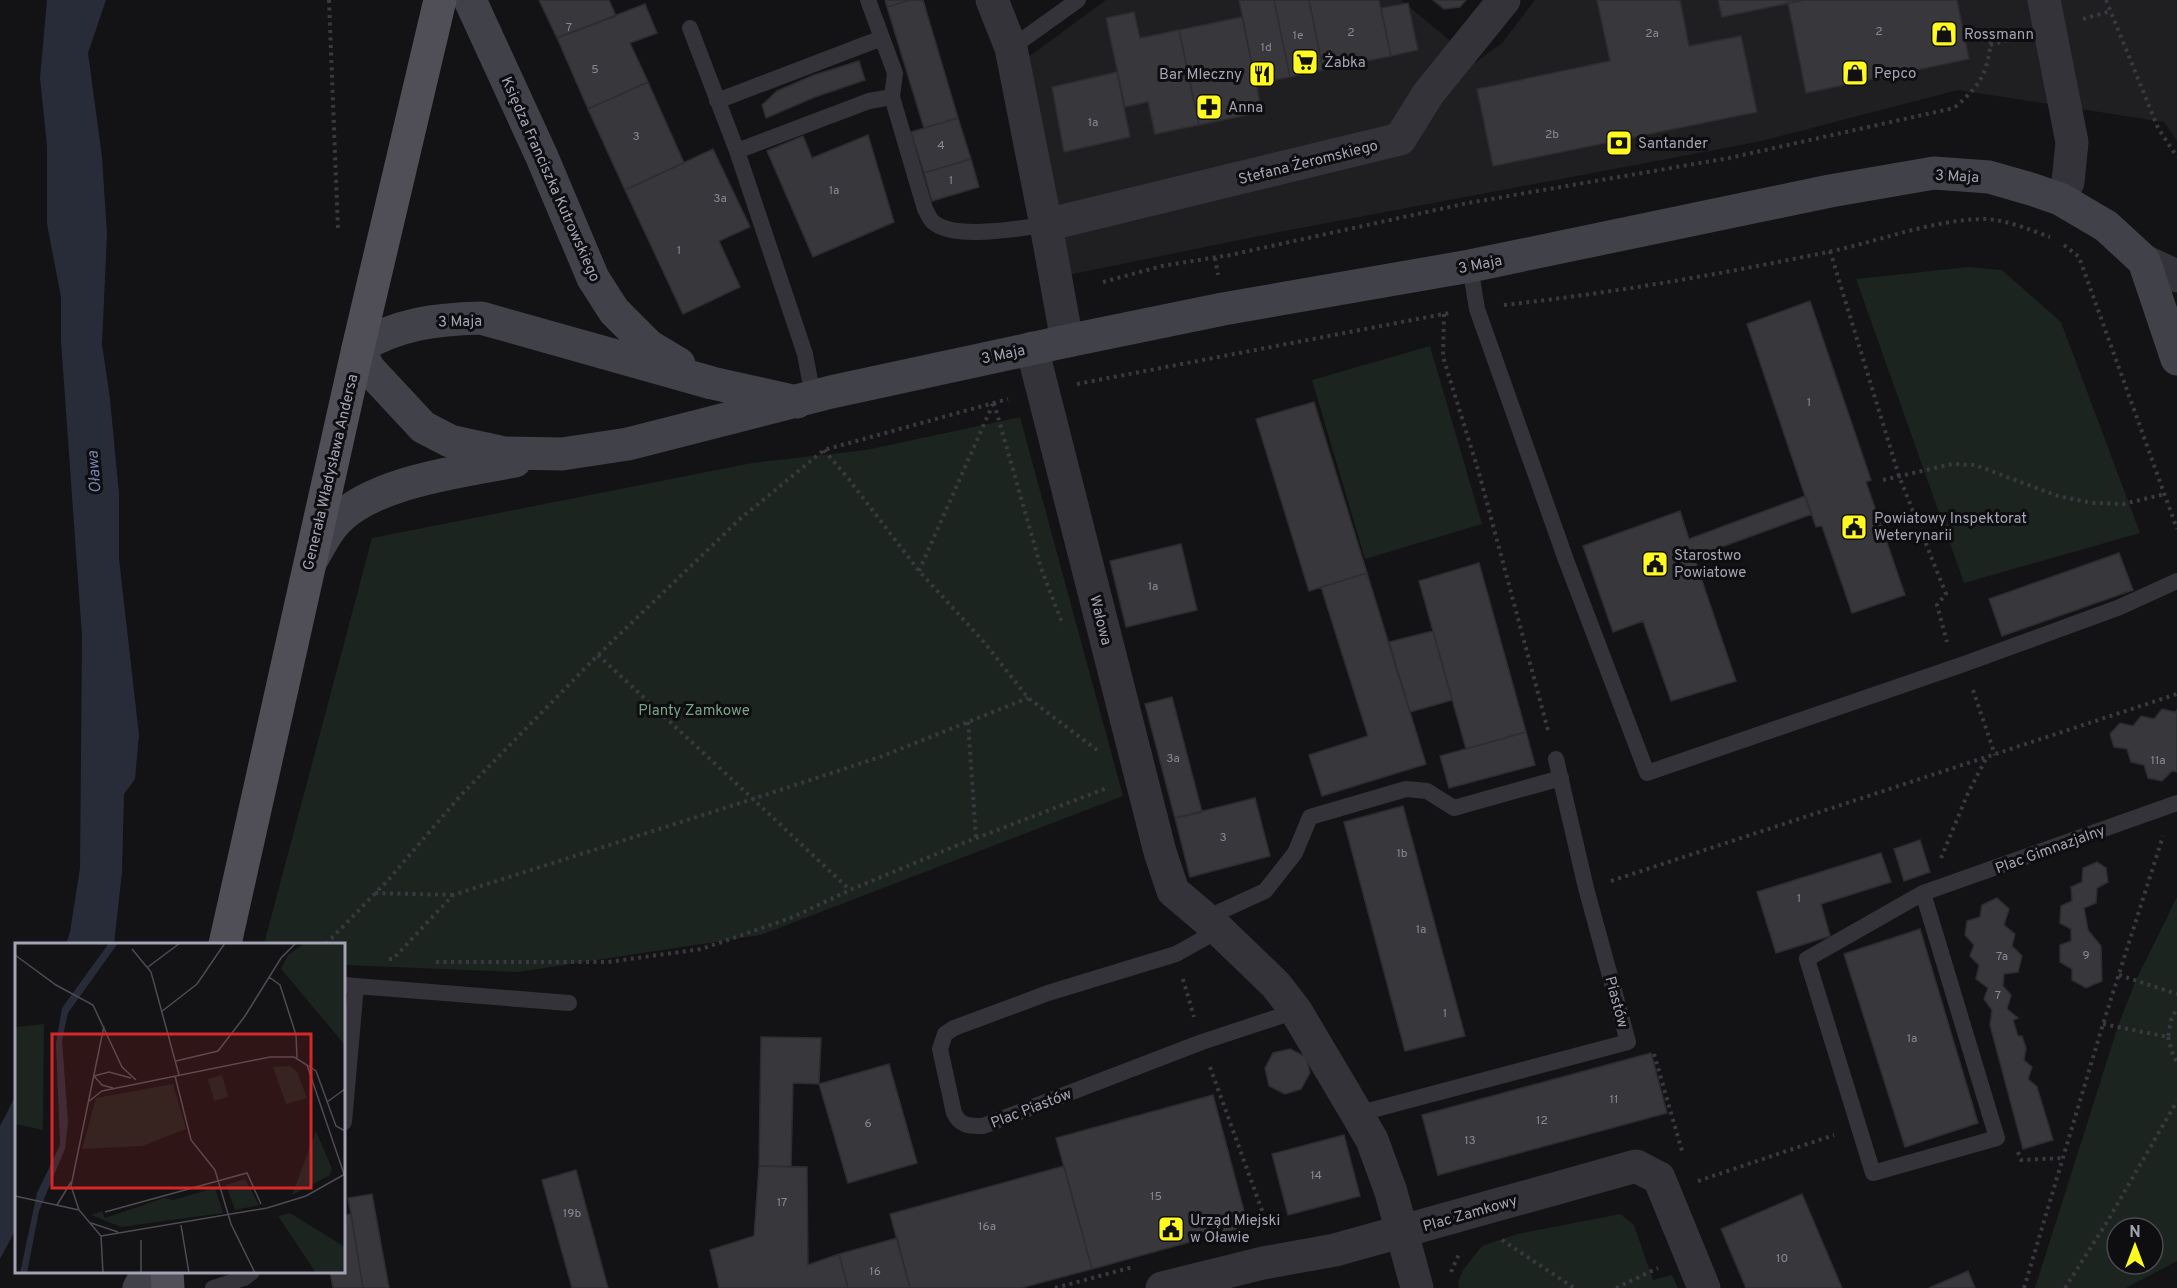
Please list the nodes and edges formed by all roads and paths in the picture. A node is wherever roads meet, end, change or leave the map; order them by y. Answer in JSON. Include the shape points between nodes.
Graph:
{"nodes":[{"id":1,"x":329,"y":0,"type":"edge"},
{"id":2,"x":440,"y":0,"type":"edge"},
{"id":3,"x":470,"y":0,"type":"edge"},
{"id":4,"x":868,"y":0,"type":"edge"},
{"id":5,"x":992,"y":0,"type":"edge"},
{"id":6,"x":1078,"y":0,"type":"edge"},
{"id":7,"x":1504,"y":0,"type":"edge"},
{"id":8,"x":2044,"y":0,"type":"edge"},
{"id":9,"x":2106,"y":0,"type":"edge"},
{"id":10,"x":690,"y":28,"type":"dead end"},
{"id":11,"x":1993,"y":29,"type":"dead end"},
{"id":12,"x":882,"y":38,"type":"junction"},
{"id":13,"x":1011,"y":48,"type":"junction"},
{"id":14,"x":892,"y":97,"type":"junction"},
{"id":15,"x":717,"y":100,"type":"junction"},
{"id":16,"x":737,"y":151,"type":"junction"},
{"id":17,"x":2177,"y":157,"type":"edge"},
{"id":18,"x":2060,"y":199,"type":"junction"},
{"id":19,"x":1046,"y":225,"type":"junction"},
{"id":20,"x":338,"y":230,"type":"dead end"},
{"id":21,"x":2055,"y":238,"type":"dead end"},
{"id":22,"x":2062,"y":245,"type":"dead end"},
{"id":23,"x":1830,"y":251,"type":"junction"},
{"id":24,"x":2144,"y":261,"type":"junction"},
{"id":25,"x":1470,"y":266,"type":"junction"},
{"id":26,"x":2177,"y":276,"type":"edge"},
{"id":27,"x":1103,"y":282,"type":"dead end"},
{"id":28,"x":1477,"y":309,"type":"junction"},
{"id":29,"x":1444,"y":314,"type":"junction"},
{"id":30,"x":1067,"y":341,"type":"junction"},
{"id":31,"x":358,"y":348,"type":"junction"},
{"id":32,"x":1032,"y":348,"type":"junction"},
{"id":33,"x":2177,"y":359,"type":"edge"},
{"id":34,"x":712,"y":383,"type":"junction"},
{"id":35,"x":1043,"y":390,"type":"junction"},
{"id":36,"x":805,"y":399,"type":"junction"},
{"id":37,"x":994,"y":403,"type":"junction"},
{"id":38,"x":824,"y":450,"type":"junction"},
{"id":39,"x":555,"y":454,"type":"junction"},
{"id":40,"x":1899,"y":476,"type":"junction"},
{"id":41,"x":1883,"y":480,"type":"dead end"},
{"id":42,"x":2164,"y":494,"type":"junction"},
{"id":43,"x":2177,"y":529,"type":"edge"},
{"id":44,"x":309,"y":566,"type":"junction"},
{"id":45,"x":919,"y":571,"type":"junction"},
{"id":46,"x":2177,"y":581,"type":"edge"},
{"id":47,"x":1065,"y":631,"type":"dead end"},
{"id":48,"x":598,"y":655,"type":"junction"},
{"id":49,"x":1964,"y":664,"type":"junction"},
{"id":50,"x":2177,"y":694,"type":"edge"},
{"id":51,"x":1028,"y":698,"type":"junction"},
{"id":52,"x":968,"y":722,"type":"junction"},
{"id":53,"x":1995,"y":755,"type":"junction"},
{"id":54,"x":1105,"y":757,"type":"dead end"},
{"id":55,"x":1987,"y":757,"type":"junction"},
{"id":56,"x":1556,"y":759,"type":"joint"},
{"id":57,"x":1561,"y":778,"type":"junction"},
{"id":58,"x":1112,"y":786,"type":"dead end"},
{"id":59,"x":753,"y":799,"type":"junction"},
{"id":60,"x":2177,"y":803,"type":"edge"},
{"id":61,"x":2170,"y":830,"type":"dead end"},
{"id":62,"x":976,"y":837,"type":"junction"},
{"id":63,"x":1613,"y":880,"type":"dead end"},
{"id":64,"x":850,"y":890,"type":"junction"},
{"id":65,"x":1927,"y":892,"type":"junction"},
{"id":66,"x":374,"y":893,"type":"junction"},
{"id":67,"x":453,"y":895,"type":"junction"},
{"id":68,"x":1211,"y":925,"type":"junction"},
{"id":69,"x":225,"y":943,"type":"edge"},
{"id":70,"x":328,"y":943,"type":"edge"},
{"id":71,"x":383,"y":959,"type":"dead end"},
{"id":72,"x":393,"y":959,"type":"junction"},
{"id":73,"x":403,"y":960,"type":"dead end"},
{"id":74,"x":433,"y":962,"type":"dead end"},
{"id":75,"x":2120,"y":975,"type":"junction"},
{"id":76,"x":350,"y":986,"type":"edge"},
{"id":77,"x":2177,"y":994,"type":"edge"},
{"id":78,"x":568,"y":1003,"type":"dead end"},
{"id":79,"x":2177,"y":1008,"type":"edge"},
{"id":80,"x":1296,"y":1011,"type":"junction"},
{"id":81,"x":2103,"y":1024,"type":"junction"},
{"id":82,"x":2168,"y":1037,"type":"junction"},
{"id":83,"x":1653,"y":1053,"type":"dead end"},
{"id":84,"x":2177,"y":1062,"type":"edge"},
{"id":85,"x":345,"y":1099,"type":"edge"},
{"id":86,"x":2177,"y":1101,"type":"edge"},
{"id":87,"x":1357,"y":1114,"type":"junction"},
{"id":88,"x":1858,"y":1127,"type":"junction"},
{"id":89,"x":1996,"y":1138,"type":"junction"},
{"id":90,"x":1683,"y":1153,"type":"dead end"},
{"id":91,"x":2063,"y":1158,"type":"junction"},
{"id":92,"x":1692,"y":1183,"type":"dead end"},
{"id":93,"x":1403,"y":1233,"type":"junction"},
{"id":94,"x":1495,"y":1236,"type":"dead end"},
{"id":95,"x":1463,"y":1249,"type":"dead end"},
{"id":96,"x":1664,"y":1265,"type":"dead end"},
{"id":97,"x":147,"y":1273,"type":"edge"},
{"id":98,"x":167,"y":1273,"type":"edge"},
{"id":99,"x":251,"y":1273,"type":"edge"},
{"id":100,"x":1151,"y":1276,"type":"edge"},
{"id":101,"x":1449,"y":1276,"type":"dead end"},
{"id":102,"x":139,"y":1288,"type":"edge"},
{"id":103,"x":168,"y":1288,"type":"edge"},
{"id":104,"x":213,"y":1288,"type":"edge"},
{"id":105,"x":1055,"y":1288,"type":"edge"},
{"id":106,"x":1417,"y":1288,"type":"edge"},
{"id":107,"x":1574,"y":1288,"type":"edge"},
{"id":108,"x":1616,"y":1288,"type":"edge"},
{"id":109,"x":1704,"y":1288,"type":"edge"},
{"id":110,"x":2024,"y":1288,"type":"edge"},
{"id":111,"x":2065,"y":1288,"type":"edge"}],
"edges":[{"from":1,"to":20,"type":"path"},
{"from":2,"to":31,"type":"main road","name":"Generała Władysława Andersa"},
{"from":3,"to":34,"type":"main road","name":"Księdza Franciszka Kutrowskiego","via":[[599,286],[614,311],[649,346]]},
{"from":4,"to":12,"type":"lane"},
{"from":5,"to":13,"type":"street"},
{"from":6,"to":13,"type":"lane"},
{"from":7,"to":19,"type":"street","name":"Stefana Żeromskiego","via":[[1428,94],[1400,139]]},
{"from":8,"to":18,"type":"street","via":[[2072,142],[2068,182]]},
{"from":9,"to":17,"type":"path","via":[[2158,128]]},
{"from":10,"to":15,"type":"lane"},
{"from":11,"to":27,"type":"path","via":[[1986,70],[1973,92],[1954,108],[1729,158],[1468,203],[1162,266]]},
{"from":12,"to":14,"type":"lane","via":[[895,73]]},
{"from":12,"to":15,"type":"lane"},
{"from":13,"to":19,"type":"street"},
{"from":14,"to":16,"type":"lane","via":[[869,101]]},
{"from":14,"to":19,"type":"lane","via":[[932,221],[947,229],[976,233]]},
{"from":15,"to":16,"type":"lane"},
{"from":16,"to":36,"type":"lane","via":[[805,354]]},
{"from":18,"to":24,"type":"main road","name":"3 Maja","via":[[2106,226]]},
{"from":18,"to":25,"type":"main road","name":"3 Maja","via":[[1989,177],[1934,173]]},
{"from":19,"to":30,"type":"street"},
{"from":21,"to":23,"type":"path","via":[[1986,219],[1930,225]]},
{"from":22,"to":42,"type":"path","via":[[2079,257]]},
{"from":23,"to":28,"type":"path","via":[[1641,287]]},
{"from":23,"to":40,"type":"path"},
{"from":24,"to":26,"type":"street","name":"3 Maja"},
{"from":24,"to":33,"type":"main road","name":"3 Maja"},
{"from":25,"to":28,"type":"lane"},
{"from":25,"to":30,"type":"main road","name":"3 Maja"},
{"from":28,"to":29,"type":"path"},
{"from":28,"to":49,"type":"lane","via":[[1647,773]]},
{"from":29,"to":35,"type":"path"},
{"from":29,"to":56,"type":"path","via":[[1443,357],[1479,473]]},
{"from":30,"to":32,"type":"main road","name":"3 Maja"},
{"from":31,"to":34,"type":"main road","name":"3 Maja","via":[[379,335],[408,327],[442,319],[481,318]]},
{"from":31,"to":39,"type":"main road","name":"3 Maja","via":[[369,369],[423,427],[450,441],[505,453]]},
{"from":31,"to":44,"type":"main road","name":"Generała Władysława Andersa"},
{"from":32,"to":35,"type":"street","name":"Wałowa"},
{"from":32,"to":36,"type":"main road","name":"3 Maja"},
{"from":34,"to":36,"type":"main road","name":"3 Maja"},
{"from":35,"to":68,"type":"street","name":"Wałowa","via":[[1160,852],[1173,891]]},
{"from":36,"to":39,"type":"main road","name":"3 Maja","via":[[628,444]]},
{"from":37,"to":38,"type":"path"},
{"from":37,"to":45,"type":"path"},
{"from":37,"to":47,"type":"path","via":[[1041,568]]},
{"from":38,"to":45,"type":"path"},
{"from":38,"to":48,"type":"path","via":[[741,518]]},
{"from":39,"to":44,"type":"main road","name":"3 Maja","via":[[426,477],[371,498],[332,525]]},
{"from":40,"to":41,"type":"path"},
{"from":40,"to":42,"type":"path","via":[[1952,464],[1975,465],[2058,496],[2092,503],[2123,504]]},
{"from":40,"to":49,"type":"path","via":[[1946,594],[1937,605],[1948,642]]},
{"from":42,"to":43,"type":"path"},
{"from":44,"to":69,"type":"main road","name":"Generała Władysława Andersa"},
{"from":45,"to":51,"type":"path","via":[[984,642]]},
{"from":46,"to":49,"type":"lane","via":[[2120,607]]},
{"from":48,"to":59,"type":"path"},
{"from":48,"to":66,"type":"path","via":[[461,795]]},
{"from":49,"to":53,"type":"path"},
{"from":50,"to":53,"type":"path"},
{"from":51,"to":52,"type":"path"},
{"from":51,"to":54,"type":"path"},
{"from":52,"to":59,"type":"path","via":[[883,756]]},
{"from":52,"to":62,"type":"path"},
{"from":53,"to":55,"type":"path"},
{"from":55,"to":63,"type":"path"},
{"from":55,"to":65,"type":"path"},
{"from":56,"to":57,"type":"lane","name":"Piastów"},
{"from":57,"to":68,"type":"lane","via":[[1454,808],[1427,791],[1406,789],[1310,817],[1295,853],[1265,891]]},
{"from":57,"to":87,"type":"lane","name":"Piastów","via":[[1628,1042]]},
{"from":58,"to":62,"type":"path"},
{"from":59,"to":64,"type":"path"},
{"from":59,"to":67,"type":"path"},
{"from":60,"to":65,"type":"lane","name":"Plac Gimnazjalny"},
{"from":61,"to":75,"type":"path","via":[[2164,834]]},
{"from":62,"to":64,"type":"path"},
{"from":64,"to":74,"type":"path","via":[[793,917],[702,950],[608,962]]},
{"from":65,"to":88,"type":"lane","name":"Plac Gimnazjalny","via":[[1807,959]]},
{"from":65,"to":89,"type":"lane"},
{"from":66,"to":67,"type":"path"},
{"from":66,"to":70,"type":"path"},
{"from":67,"to":72,"type":"path"},
{"from":68,"to":80,"type":"street","via":[[1276,985]]},
{"from":68,"to":80,"type":"lane","name":"Plac Piastów","via":[[1176,954],[1048,993],[945,1034],[941,1057],[958,1121],[983,1126],[1202,1042]]},
{"from":71,"to":72,"type":"path"},
{"from":72,"to":73,"type":"path"},
{"from":75,"to":77,"type":"path"},
{"from":75,"to":81,"type":"path"},
{"from":76,"to":78,"type":"lane"},
{"from":76,"to":85,"type":"lane"},
{"from":79,"to":82,"type":"path"},
{"from":80,"to":87,"type":"street"},
{"from":81,"to":82,"type":"path"},
{"from":81,"to":91,"type":"path"},
{"from":82,"to":84,"type":"path"},
{"from":83,"to":90,"type":"path"},
{"from":86,"to":111,"type":"path"},
{"from":87,"to":93,"type":"street","via":[[1372,1140]]},
{"from":88,"to":89,"type":"lane","via":[[1873,1173]]},
{"from":88,"to":92,"type":"path"},
{"from":89,"to":91,"type":"path","via":[[2015,1143],[2021,1160]]},
{"from":91,"to":110,"type":"path"},
{"from":93,"to":100,"type":"street","name":"Plac Zamkowy","via":[[1252,1266]]},
{"from":93,"to":106,"type":"street"},
{"from":93,"to":109,"type":"street","name":"Plac Zamkowy","via":[[1636,1166],[1659,1178]]},
{"from":94,"to":107,"type":"path"},
{"from":95,"to":101,"type":"path"},
{"from":96,"to":108,"type":"path"},
{"from":97,"to":102,"type":"main road"},
{"from":98,"to":103,"type":"main road"},
{"from":99,"to":104,"type":"lane"},
{"from":100,"to":105,"type":"path"}]}
